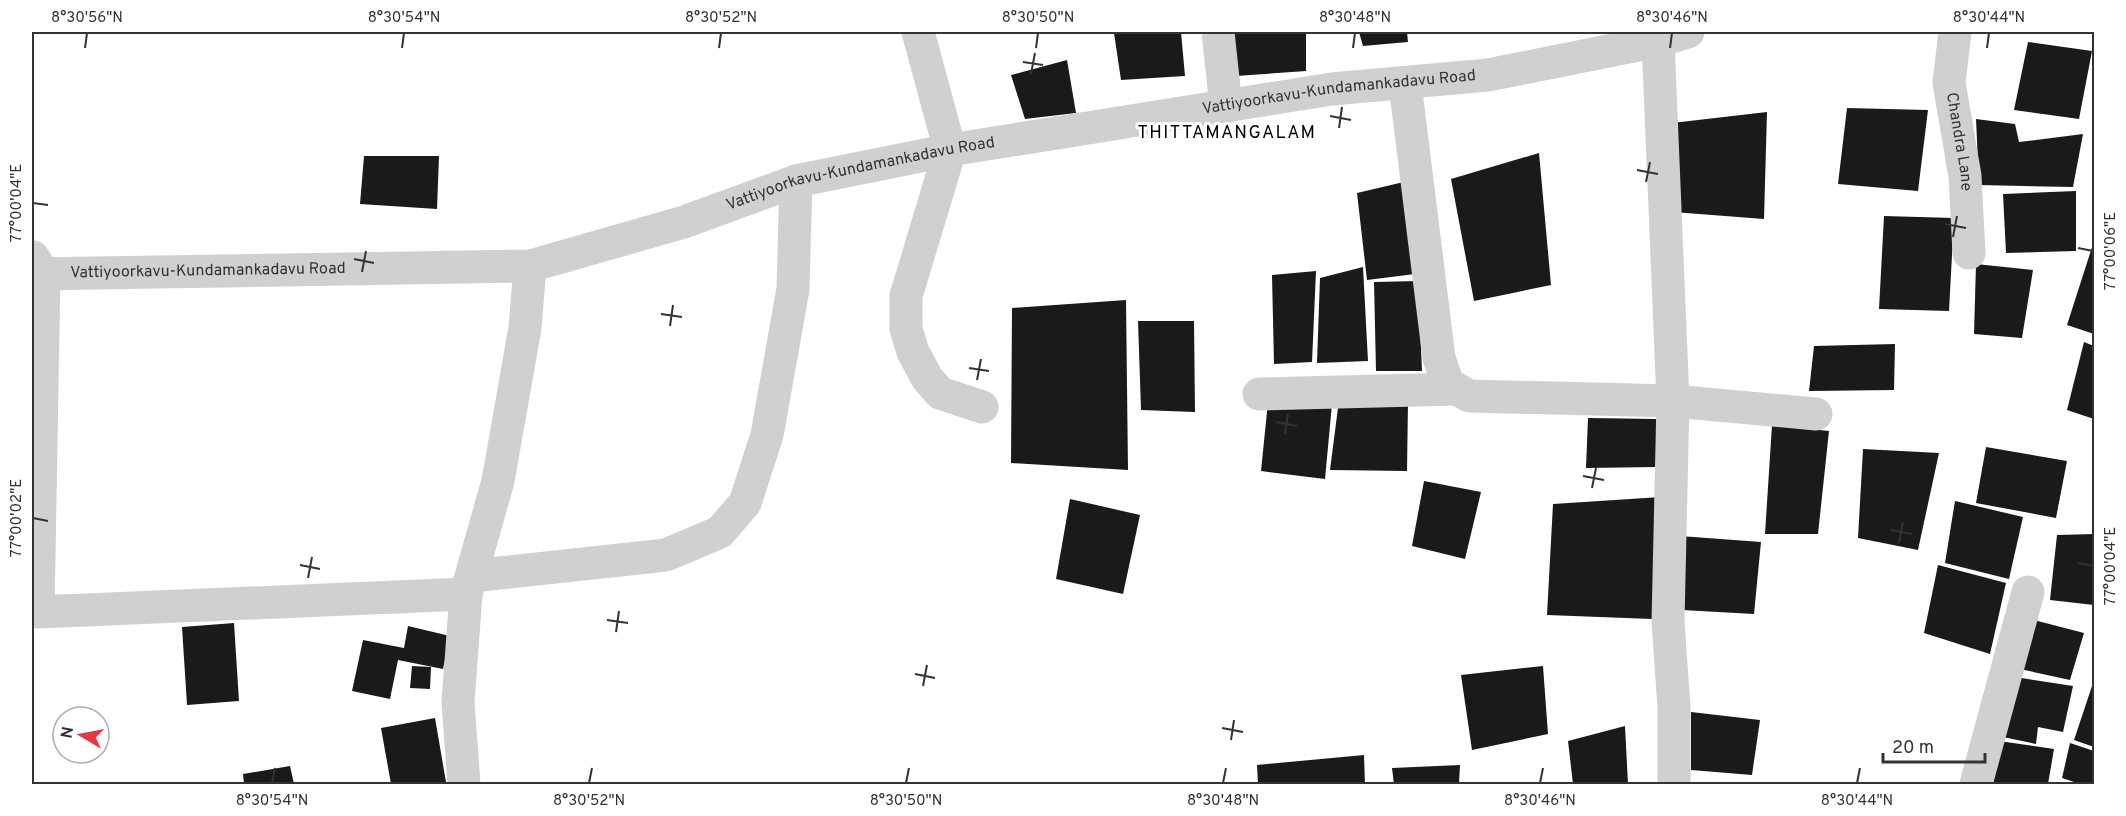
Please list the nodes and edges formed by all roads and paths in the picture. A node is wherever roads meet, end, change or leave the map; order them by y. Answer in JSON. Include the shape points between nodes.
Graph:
{"nodes":[{"id":1,"x":918,"y":32,"type":"edge"},
{"id":2,"x":1218,"y":32,"type":"edge"},
{"id":3,"x":1955,"y":32,"type":"edge"},
{"id":4,"x":1673,"y":36,"type":"edge"},
{"id":5,"x":1405,"y":84,"type":"junction"},
{"id":6,"x":1226,"y":107,"type":"junction"},
{"id":7,"x":950,"y":150,"type":"junction"},
{"id":8,"x":796,"y":181,"type":"junction"},
{"id":9,"x":1969,"y":254,"type":"dead end"},
{"id":10,"x":530,"y":266,"type":"junction"},
{"id":11,"x":36,"y":268,"type":"edge"},
{"id":12,"x":1457,"y":389,"type":"junction"},
{"id":13,"x":1259,"y":394,"type":"dead end"},
{"id":14,"x":1673,"y":401,"type":"junction"},
{"id":15,"x":981,"y":406,"type":"dead end"},
{"id":16,"x":1816,"y":414,"type":"dead end"},
{"id":17,"x":469,"y":585,"type":"junction"},
{"id":18,"x":2028,"y":592,"type":"dead end"},
{"id":19,"x":464,"y":784,"type":"edge"},
{"id":20,"x":1674,"y":784,"type":"edge"},
{"id":21,"x":1976,"y":784,"type":"edge"}],
"edges":[{"from":1,"to":7,"type":"street"},
{"from":2,"to":6,"type":"street"},
{"from":3,"to":9,"type":"street","name":"Chandra Lane","via":[[1949,83],[1965,176]]},
{"from":4,"to":5,"type":"street","name":"Vattiyoorkavu-Kundamankadavu Road","via":[[1488,75]]},
{"from":4,"to":14,"type":"street"},
{"from":5,"to":6,"type":"street","name":"Vattiyoorkavu-Kundamankadavu Road","via":[[1332,89]]},
{"from":5,"to":12,"type":"street","via":[[1439,358],[1448,384]]},
{"from":6,"to":7,"type":"street","name":"Vattiyoorkavu-Kundamankadavu Road"},
{"from":7,"to":8,"type":"street","name":"Vattiyoorkavu-Kundamankadavu Road"},
{"from":7,"to":15,"type":"street","via":[[906,296],[906,328],[913,352],[940,393]]},
{"from":8,"to":10,"type":"street","name":"Vattiyoorkavu-Kundamankadavu Road","via":[[684,222]]},
{"from":8,"to":17,"type":"street","via":[[793,289],[766,435],[745,503],[720,532],[666,555]]},
{"from":10,"to":11,"type":"street","name":"Vattiyoorkavu-Kundamankadavu Road"},
{"from":10,"to":17,"type":"street","via":[[525,328],[505,448]]},
{"from":11,"to":17,"type":"street","via":[[38,612]]},
{"from":12,"to":13,"type":"street"},
{"from":12,"to":14,"type":"street","via":[[1469,396]]},
{"from":14,"to":16,"type":"street"},
{"from":14,"to":20,"type":"street","via":[[1668,622]]},
{"from":17,"to":19,"type":"street","via":[[458,702]]},
{"from":18,"to":21,"type":"street"}]}
